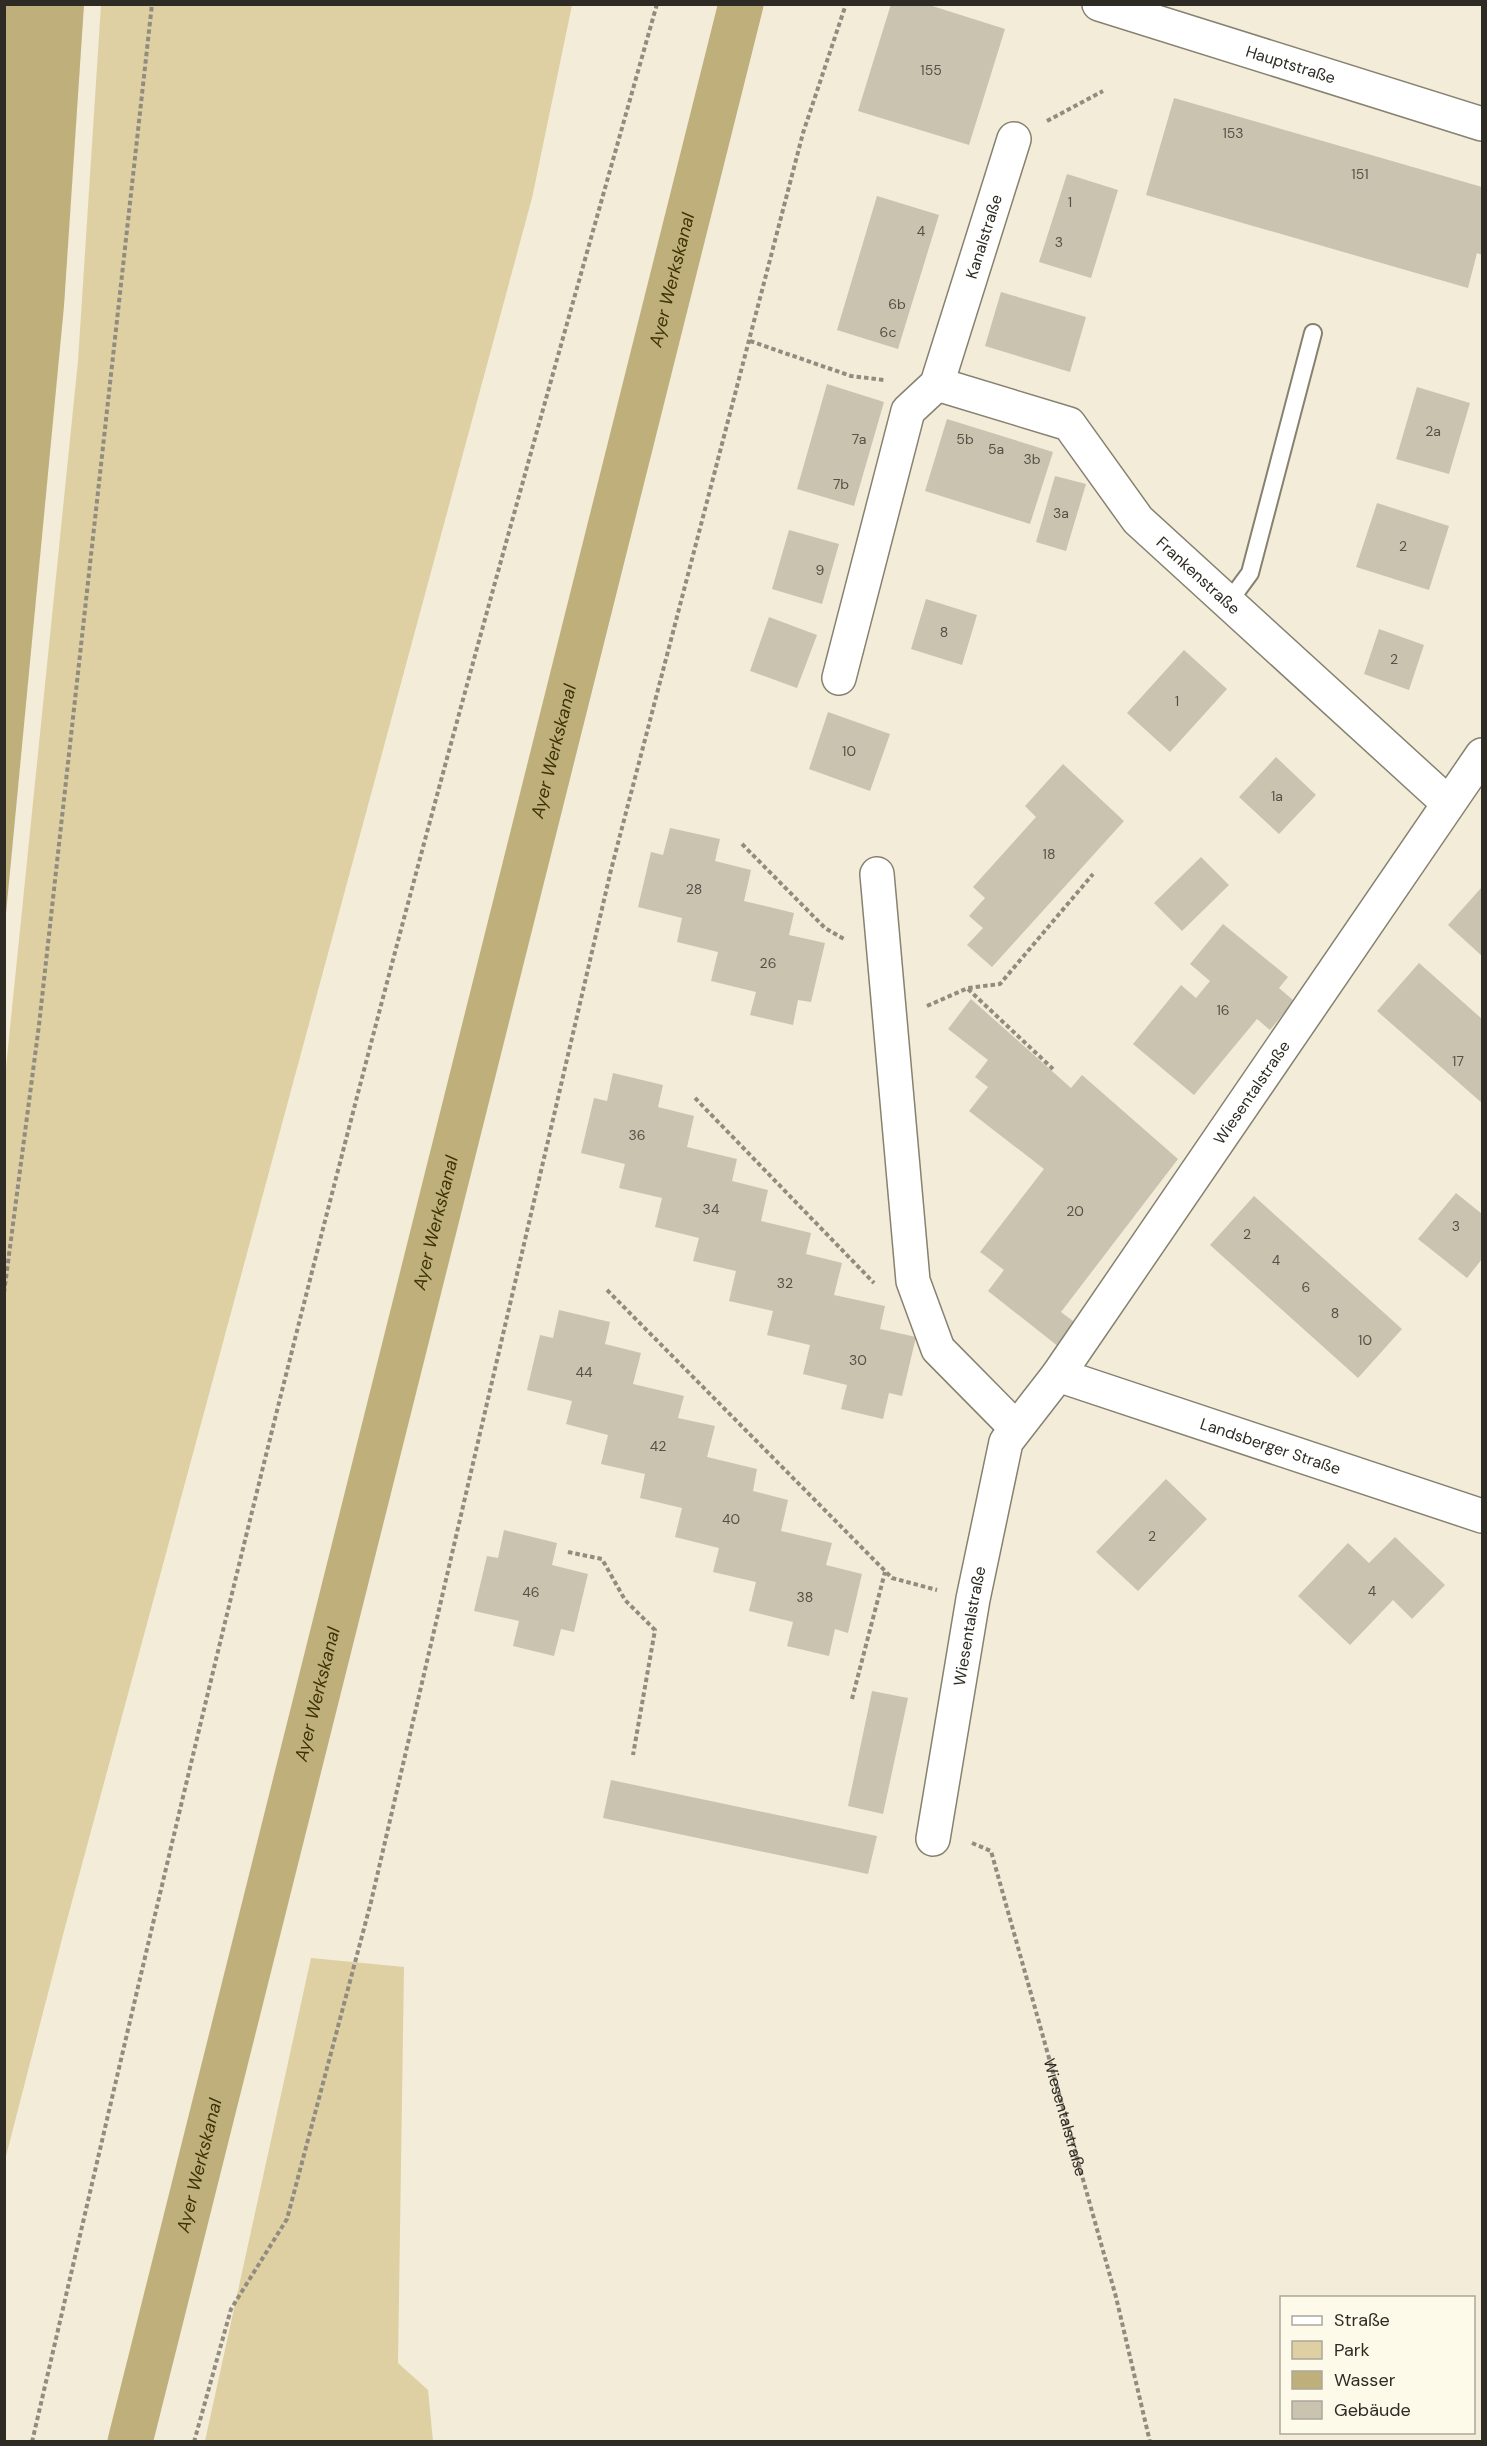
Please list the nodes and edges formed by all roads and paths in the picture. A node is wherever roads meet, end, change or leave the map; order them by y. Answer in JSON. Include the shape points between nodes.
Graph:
{"nodes":[{"id":1,"x":152,"y":4,"type":"edge"},
{"id":2,"x":657,"y":4,"type":"edge"},
{"id":3,"x":846,"y":4,"type":"edge"},
{"id":4,"x":1099,"y":4,"type":"edge"},
{"id":5,"x":1163,"y":14,"type":"edge"},
{"id":6,"x":1103,"y":91,"type":"dead end"},
{"id":7,"x":1482,"y":124,"type":"edge"},
{"id":8,"x":1014,"y":139,"type":"joint"},
{"id":9,"x":1313,"y":333,"type":"dead end"},
{"id":10,"x":750,"y":340,"type":"junction"},
{"id":11,"x":937,"y":384,"type":"junction"},
{"id":12,"x":1227,"y":603,"type":"junction"},
{"id":13,"x":840,"y":678,"type":"dead end"},
{"id":14,"x":1482,"y":755,"type":"edge"},
{"id":15,"x":1448,"y":803,"type":"junction"},
{"id":16,"x":742,"y":844,"type":"dead end"},
{"id":17,"x":877,"y":874,"type":"dead end"},
{"id":18,"x":1093,"y":874,"type":"dead end"},
{"id":19,"x":885,"y":962,"type":"junction"},
{"id":20,"x":968,"y":988,"type":"junction"},
{"id":21,"x":890,"y":1022,"type":"junction"},
{"id":22,"x":1053,"y":1069,"type":"dead end"},
{"id":23,"x":695,"y":1098,"type":"dead end"},
{"id":24,"x":607,"y":1290,"type":"dead end"},
{"id":25,"x":881,"y":1291,"type":"dead end"},
{"id":26,"x":4,"y":1293,"type":"edge"},
{"id":27,"x":1058,"y":1375,"type":"junction"},
{"id":28,"x":1016,"y":1428,"type":"junction"},
{"id":29,"x":1482,"y":1516,"type":"edge"},
{"id":30,"x":568,"y":1551,"type":"dead end"},
{"id":31,"x":885,"y":1571,"type":"junction"},
{"id":32,"x":973,"y":1599,"type":"junction"},
{"id":33,"x":852,"y":1699,"type":"dead end"},
{"id":34,"x":633,"y":1755,"type":"dead end"},
{"id":35,"x":934,"y":1834,"type":"joint"},
{"id":36,"x":32,"y":2442,"type":"edge"},
{"id":37,"x":194,"y":2442,"type":"edge"},
{"id":38,"x":1150,"y":2442,"type":"edge"}],
"edges":[{"from":1,"to":26,"type":"path","via":[[39,1025]]},
{"from":2,"to":36,"type":"path","via":[[496,573],[342,1154],[174,1834]]},
{"from":3,"to":10,"type":"path","via":[[803,133]]},
{"from":4,"to":5,"type":"street","name":"Hauptstraße"},
{"from":5,"to":7,"type":"street","name":"Hauptstraße"},
{"from":6,"to":8,"type":"path"},
{"from":8,"to":11,"type":"street","name":"Kanalstraße"},
{"from":9,"to":12,"type":"lane","via":[[1250,573]]},
{"from":10,"to":11,"type":"path","via":[[851,376]]},
{"from":10,"to":37,"type":"path","via":[[611,870],[371,1902],[287,2219],[231,2309]]},
{"from":11,"to":12,"type":"street","name":"Frankenstraße","via":[[1069,424],[1138,520]]},
{"from":11,"to":13,"type":"street","via":[[908,411]]},
{"from":12,"to":15,"type":"street","name":"Frankenstraße"},
{"from":14,"to":15,"type":"street","name":"Wiesentalstraße"},
{"from":15,"to":27,"type":"street","name":"Wiesentalstraße"},
{"from":16,"to":19,"type":"path","via":[[825,928]]},
{"from":17,"to":19,"type":"street"},
{"from":18,"to":20,"type":"path","via":[[1000,984]]},
{"from":19,"to":21,"type":"street"},
{"from":20,"to":21,"type":"path"},
{"from":20,"to":22,"type":"path"},
{"from":21,"to":28,"type":"street","via":[[914,1281],[938,1349]]},
{"from":23,"to":25,"type":"path"},
{"from":24,"to":31,"type":"path"},
{"from":27,"to":28,"type":"street","name":"Wiesentalstraße"},
{"from":27,"to":29,"type":"street","name":"Landsberger Straße"},
{"from":28,"to":32,"type":"street","name":"Wiesentalstraße","via":[[1006,1442]]},
{"from":30,"to":34,"type":"path","via":[[602,1559],[625,1600],[655,1630]]},
{"from":31,"to":32,"type":"path","via":[[892,1578]]},
{"from":31,"to":33,"type":"path"},
{"from":32,"to":35,"type":"street","name":"Wiesentalstraße"},
{"from":35,"to":38,"type":"path","name":"Wiesentalstraße","via":[[991,1851],[1116,2297]]}]}
